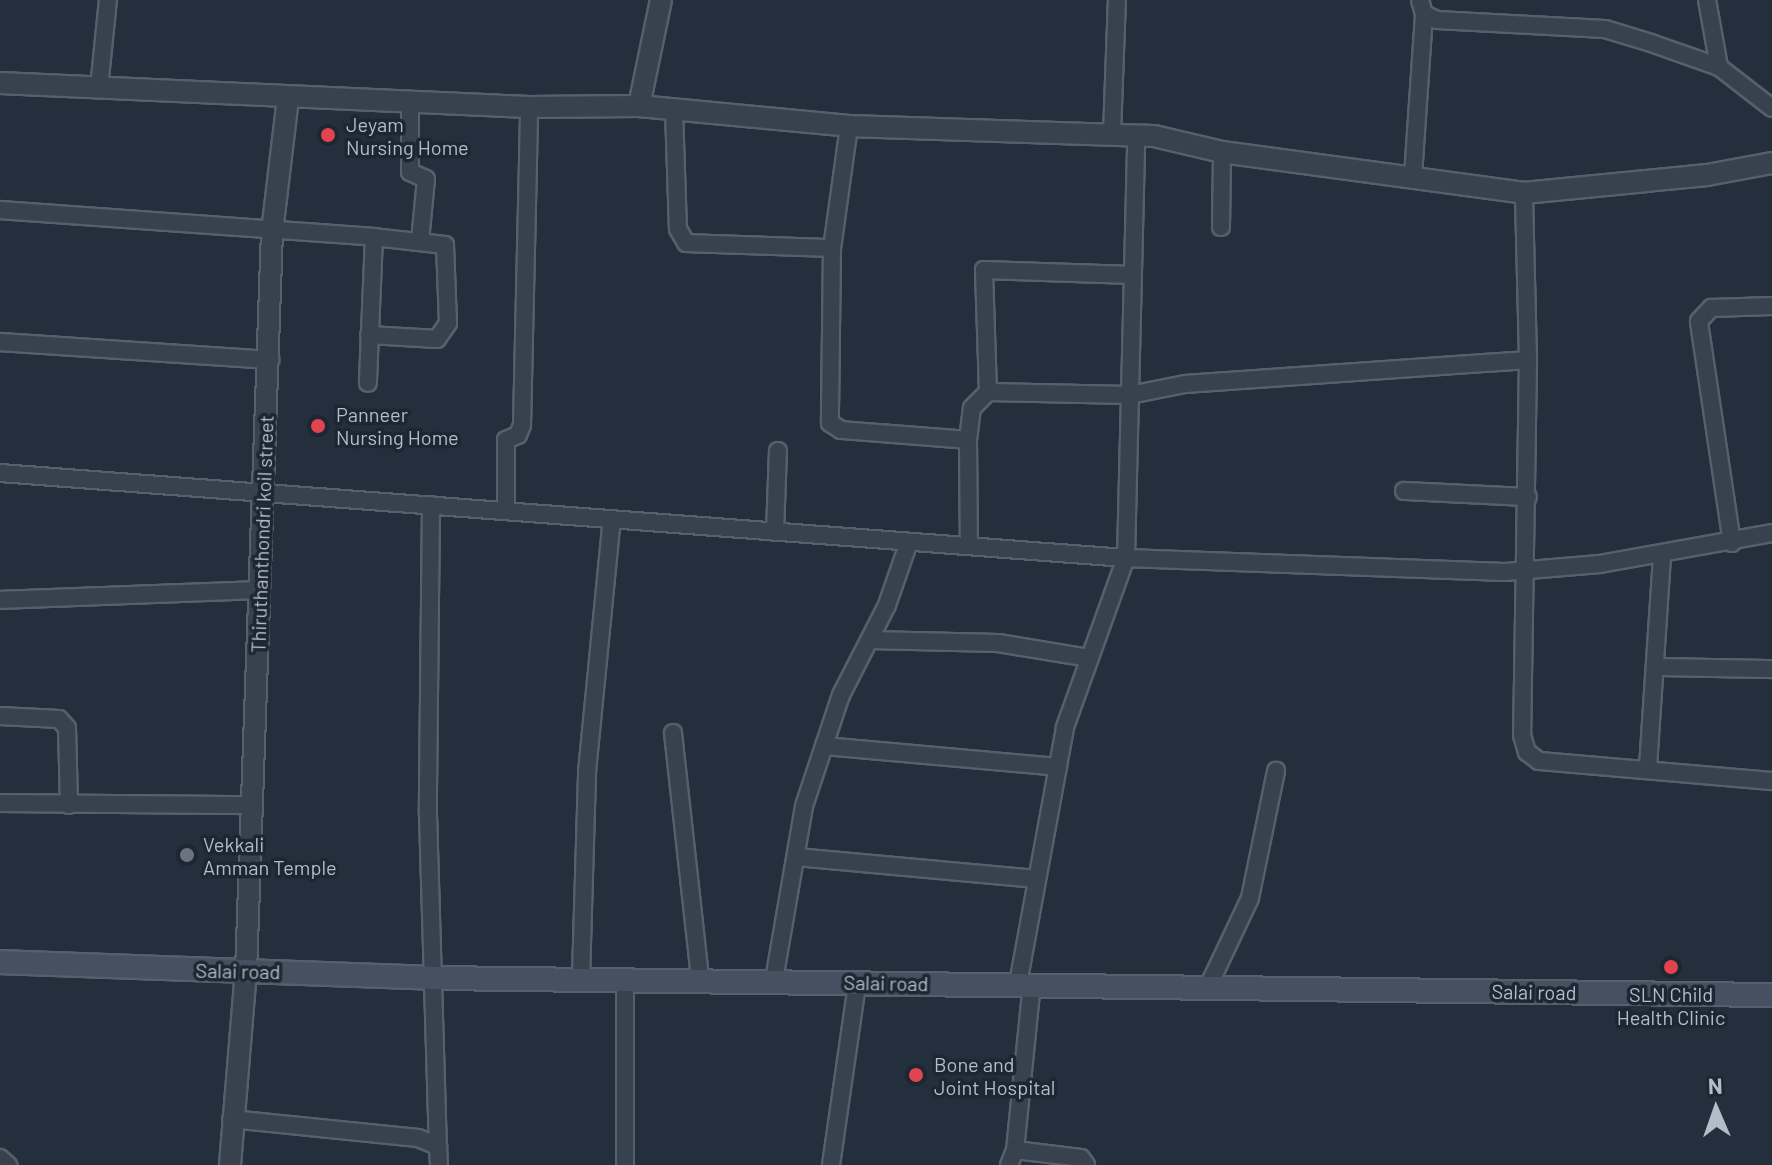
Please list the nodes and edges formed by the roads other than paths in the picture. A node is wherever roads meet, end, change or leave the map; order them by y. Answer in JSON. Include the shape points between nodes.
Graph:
{"nodes":[{"id":1,"x":108,"y":0,"type":"edge"},
{"id":2,"x":661,"y":0,"type":"edge"},
{"id":3,"x":1117,"y":0,"type":"edge"},
{"id":4,"x":1707,"y":0,"type":"edge"},
{"id":5,"x":1422,"y":7,"type":"edge"},
{"id":6,"x":1719,"y":67,"type":"junction"},
{"id":7,"x":0,"y":83,"type":"edge"},
{"id":8,"x":99,"y":88,"type":"junction"},
{"id":9,"x":288,"y":97,"type":"junction"},
{"id":10,"x":410,"y":102,"type":"junction"},
{"id":11,"x":639,"y":106,"type":"junction"},
{"id":12,"x":529,"y":107,"type":"junction"},
{"id":13,"x":1772,"y":108,"type":"edge"},
{"id":14,"x":674,"y":110,"type":"junction"},
{"id":15,"x":849,"y":126,"type":"junction"},
{"id":16,"x":1112,"y":134,"type":"junction"},
{"id":17,"x":1136,"y":135,"type":"junction"},
{"id":18,"x":1222,"y":152,"type":"junction"},
{"id":19,"x":1772,"y":163,"type":"edge"},
{"id":20,"x":1413,"y":176,"type":"junction"},
{"id":21,"x":1524,"y":193,"type":"junction"},
{"id":22,"x":0,"y":210,"type":"edge"},
{"id":23,"x":1221,"y":227,"type":"dead end"},
{"id":24,"x":272,"y":232,"type":"junction"},
{"id":25,"x":374,"y":237,"type":"junction"},
{"id":26,"x":420,"y":241,"type":"junction"},
{"id":27,"x":832,"y":248,"type":"junction"},
{"id":28,"x":1132,"y":275,"type":"junction"},
{"id":29,"x":1772,"y":306,"type":"edge"},
{"id":30,"x":369,"y":335,"type":"junction"},
{"id":31,"x":0,"y":342,"type":"edge"},
{"id":32,"x":270,"y":360,"type":"junction"},
{"id":33,"x":1528,"y":360,"type":"junction"},
{"id":34,"x":368,"y":383,"type":"dead end"},
{"id":35,"x":988,"y":392,"type":"junction"},
{"id":36,"x":1130,"y":395,"type":"junction"},
{"id":37,"x":968,"y":440,"type":"junction"},
{"id":38,"x":778,"y":451,"type":"dead end"},
{"id":39,"x":0,"y":473,"type":"edge"},
{"id":40,"x":1404,"y":491,"type":"dead end"},
{"id":41,"x":261,"y":492,"type":"junction"},
{"id":42,"x":1528,"y":497,"type":"junction"},
{"id":43,"x":431,"y":505,"type":"junction"},
{"id":44,"x":506,"y":510,"type":"junction"},
{"id":45,"x":612,"y":519,"type":"junction"},
{"id":46,"x":775,"y":532,"type":"junction"},
{"id":47,"x":1772,"y":533,"type":"edge"},
{"id":48,"x":909,"y":542,"type":"junction"},
{"id":49,"x":1732,"y":543,"type":"junction"},
{"id":50,"x":969,"y":546,"type":"junction"},
{"id":51,"x":1662,"y":554,"type":"junction"},
{"id":52,"x":1126,"y":558,"type":"junction"},
{"id":53,"x":1527,"y":571,"type":"junction"},
{"id":54,"x":259,"y":590,"type":"junction"},
{"id":55,"x":0,"y":600,"type":"edge"},
{"id":56,"x":870,"y":640,"type":"junction"},
{"id":57,"x":1090,"y":658,"type":"junction"},
{"id":58,"x":1655,"y":667,"type":"junction"},
{"id":59,"x":1772,"y":669,"type":"edge"},
{"id":60,"x":0,"y":716,"type":"edge"},
{"id":61,"x":673,"y":733,"type":"dead end"},
{"id":62,"x":824,"y":746,"type":"junction"},
{"id":63,"x":1058,"y":767,"type":"junction"},
{"id":64,"x":1648,"y":767,"type":"junction"},
{"id":65,"x":1276,"y":771,"type":"dead end"},
{"id":66,"x":1772,"y":781,"type":"edge"},
{"id":67,"x":0,"y":803,"type":"edge"},
{"id":68,"x":69,"y":805,"type":"junction"},
{"id":69,"x":252,"y":805,"type":"junction"},
{"id":70,"x":796,"y":857,"type":"junction"},
{"id":71,"x":1037,"y":879,"type":"junction"},
{"id":72,"x":0,"y":962,"type":"edge"},
{"id":73,"x":246,"y":972,"type":"junction"},
{"id":74,"x":581,"y":977,"type":"junction"},
{"id":75,"x":625,"y":977,"type":"junction"},
{"id":76,"x":436,"y":978,"type":"junction"},
{"id":77,"x":700,"y":979,"type":"junction"},
{"id":78,"x":774,"y":980,"type":"junction"},
{"id":79,"x":1025,"y":983,"type":"junction"},
{"id":80,"x":857,"y":984,"type":"junction"},
{"id":81,"x":1208,"y":987,"type":"junction"},
{"id":82,"x":1772,"y":995,"type":"edge"},
{"id":83,"x":231,"y":1119,"type":"junction"},
{"id":84,"x":438,"y":1146,"type":"junction"},
{"id":85,"x":0,"y":1158,"type":"edge"},
{"id":86,"x":1012,"y":1158,"type":"edge"},
{"id":87,"x":8,"y":1165,"type":"edge"},
{"id":88,"x":230,"y":1165,"type":"edge"},
{"id":89,"x":439,"y":1165,"type":"edge"},
{"id":90,"x":625,"y":1165,"type":"edge"},
{"id":91,"x":831,"y":1165,"type":"edge"},
{"id":92,"x":1086,"y":1165,"type":"edge"}],
"edges":[{"from":1,"to":8,"type":"street"},
{"from":2,"to":11,"type":"street"},
{"from":3,"to":16,"type":"street"},
{"from":4,"to":6,"type":"street"},
{"from":5,"to":6,"type":"street","via":[[1437,20],[1605,29]]},
{"from":5,"to":20,"type":"street"},
{"from":6,"to":13,"type":"street"},
{"from":7,"to":8,"type":"street"},
{"from":8,"to":9,"type":"street"},
{"from":9,"to":10,"type":"street"},
{"from":9,"to":24,"type":"street","name":"Thiruthanthondri koil street"},
{"from":10,"to":12,"type":"street"},
{"from":10,"to":26,"type":"street","via":[[410,172],[426,179]]},
{"from":11,"to":12,"type":"street"},
{"from":11,"to":14,"type":"street"},
{"from":12,"to":44,"type":"street","via":[[522,425],[518,435],[506,440]]},
{"from":14,"to":15,"type":"street"},
{"from":14,"to":27,"type":"street","via":[[678,229],[686,243]]},
{"from":15,"to":16,"type":"street"},
{"from":15,"to":27,"type":"street"},
{"from":16,"to":17,"type":"street"},
{"from":17,"to":18,"type":"street"},
{"from":17,"to":28,"type":"street"},
{"from":18,"to":20,"type":"street"},
{"from":18,"to":23,"type":"street"},
{"from":19,"to":21,"type":"street","via":[[1707,175]]},
{"from":20,"to":21,"type":"street"},
{"from":21,"to":33,"type":"street"},
{"from":22,"to":24,"type":"street"},
{"from":24,"to":25,"type":"street"},
{"from":24,"to":32,"type":"street","name":"Thiruthanthondri koil street"},
{"from":25,"to":26,"type":"street"},
{"from":25,"to":30,"type":"street"},
{"from":26,"to":30,"type":"street","via":[[445,245],[449,258],[444,335]]},
{"from":27,"to":37,"type":"street","via":[[830,423],[841,430]]},
{"from":28,"to":35,"type":"street","via":[[984,270]]},
{"from":28,"to":36,"type":"street"},
{"from":29,"to":49,"type":"street","via":[[1711,308],[1699,321]]},
{"from":30,"to":34,"type":"street"},
{"from":31,"to":32,"type":"street"},
{"from":32,"to":41,"type":"street","name":"Thiruthanthondri koil street"},
{"from":33,"to":36,"type":"street","via":[[1185,384]]},
{"from":33,"to":42,"type":"street"},
{"from":35,"to":36,"type":"street"},
{"from":35,"to":37,"type":"street","via":[[972,408]]},
{"from":36,"to":52,"type":"street"},
{"from":37,"to":50,"type":"street"},
{"from":38,"to":46,"type":"street"},
{"from":39,"to":41,"type":"street"},
{"from":40,"to":42,"type":"street"},
{"from":41,"to":43,"type":"street"},
{"from":41,"to":54,"type":"street","name":"Thiruthanthondri koil street"},
{"from":42,"to":53,"type":"street"},
{"from":43,"to":44,"type":"street"},
{"from":43,"to":76,"type":"street","via":[[428,814]]},
{"from":44,"to":45,"type":"street"},
{"from":45,"to":46,"type":"street"},
{"from":45,"to":74,"type":"street","via":[[587,772]]},
{"from":46,"to":48,"type":"street"},
{"from":47,"to":49,"type":"street"},
{"from":48,"to":50,"type":"street"},
{"from":48,"to":56,"type":"street"},
{"from":49,"to":51,"type":"street"},
{"from":50,"to":52,"type":"street"},
{"from":51,"to":53,"type":"street"},
{"from":51,"to":58,"type":"street"},
{"from":52,"to":53,"type":"street"},
{"from":52,"to":57,"type":"street"},
{"from":53,"to":64,"type":"street","via":[[1522,735],[1527,752],[1539,761]]},
{"from":54,"to":55,"type":"street"},
{"from":54,"to":69,"type":"street","name":"Thiruthanthondri koil street"},
{"from":56,"to":57,"type":"street","via":[[998,643]]},
{"from":56,"to":62,"type":"street","via":[[841,695]]},
{"from":57,"to":63,"type":"street","via":[[1065,727]]},
{"from":58,"to":59,"type":"street"},
{"from":58,"to":64,"type":"street"},
{"from":60,"to":68,"type":"street","via":[[59,719],[67,728]]},
{"from":61,"to":77,"type":"street"},
{"from":62,"to":63,"type":"street"},
{"from":62,"to":70,"type":"street","via":[[804,806]]},
{"from":63,"to":71,"type":"street"},
{"from":64,"to":66,"type":"street"},
{"from":65,"to":81,"type":"street","via":[[1250,898]]},
{"from":67,"to":68,"type":"street"},
{"from":68,"to":69,"type":"street"},
{"from":69,"to":73,"type":"street","name":"Thiruthanthondri koil street"},
{"from":70,"to":71,"type":"street"},
{"from":70,"to":78,"type":"street"},
{"from":71,"to":79,"type":"street"},
{"from":72,"to":73,"type":"main road","name":"Salai road"},
{"from":73,"to":76,"type":"main road","name":"Salai road"},
{"from":73,"to":83,"type":"street","name":"Thiruthanthondri koil street"},
{"from":74,"to":75,"type":"main road","name":"Salai road"},
{"from":74,"to":76,"type":"main road","name":"Salai road"},
{"from":75,"to":77,"type":"main road","name":"Salai road"},
{"from":75,"to":90,"type":"street"},
{"from":76,"to":84,"type":"street"},
{"from":77,"to":78,"type":"main road","name":"Salai road"},
{"from":78,"to":80,"type":"main road","name":"Salai road"},
{"from":79,"to":80,"type":"main road","name":"Salai road"},
{"from":79,"to":81,"type":"main road","name":"Salai road"},
{"from":79,"to":86,"type":"street"},
{"from":80,"to":91,"type":"street"},
{"from":81,"to":82,"type":"main road","name":"Salai road"},
{"from":83,"to":84,"type":"street","via":[[391,1134]]},
{"from":83,"to":88,"type":"street","name":"Thiruthanthondri koil street"},
{"from":84,"to":89,"type":"street"},
{"from":85,"to":87,"type":"street"},
{"from":86,"to":92,"type":"street","via":[[1081,1158]]}]}
